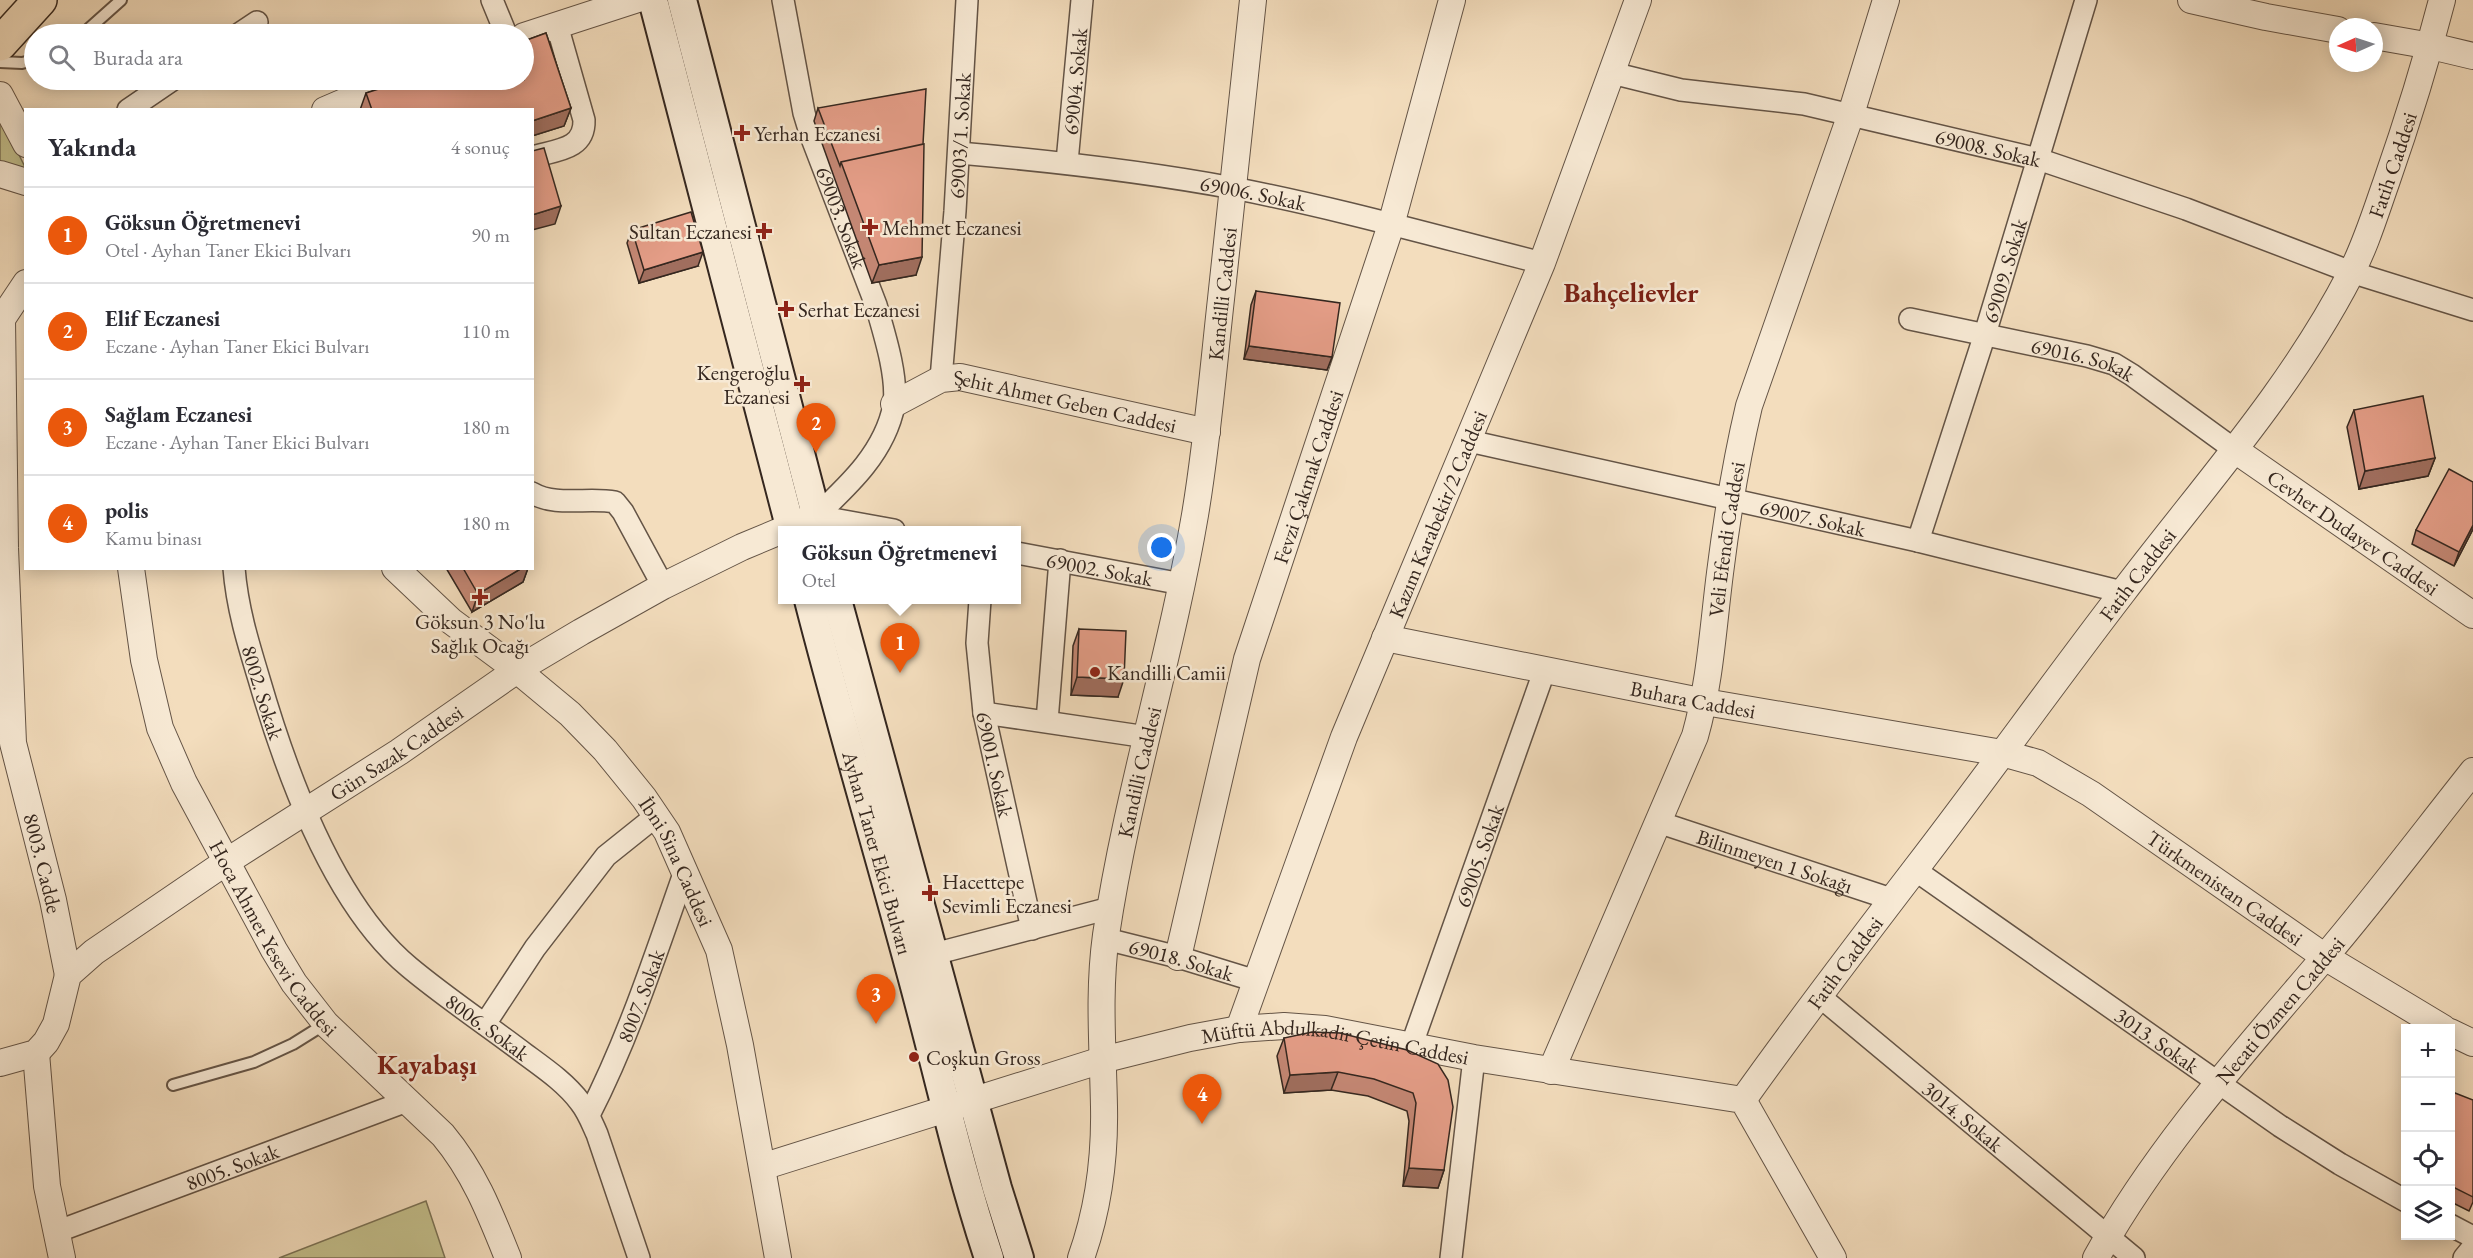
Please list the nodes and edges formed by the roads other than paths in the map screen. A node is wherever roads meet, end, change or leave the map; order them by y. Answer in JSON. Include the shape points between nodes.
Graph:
{"nodes":[{"id":1,"x":40,"y":0,"type":"edge"},
{"id":2,"x":121,"y":0,"type":"edge"},
{"id":3,"x":492,"y":0,"type":"edge"},
{"id":4,"x":635,"y":0,"type":"edge"},
{"id":5,"x":653,"y":0,"type":"edge"},
{"id":6,"x":682,"y":0,"type":"edge"},
{"id":7,"x":783,"y":0,"type":"edge"},
{"id":8,"x":967,"y":0,"type":"edge"},
{"id":9,"x":1082,"y":0,"type":"edge"},
{"id":10,"x":1253,"y":0,"type":"edge"},
{"id":11,"x":1452,"y":0,"type":"edge"},
{"id":12,"x":1638,"y":0,"type":"edge"},
{"id":13,"x":1886,"y":0,"type":"edge"},
{"id":14,"x":2086,"y":0,"type":"edge"},
{"id":15,"x":2191,"y":0,"type":"edge"},
{"id":16,"x":2442,"y":0,"type":"edge"},
{"id":17,"x":2266,"y":9,"type":"edge"},
{"id":18,"x":257,"y":22,"type":"dead end"},
{"id":19,"x":93,"y":24,"type":"edge"},
{"id":20,"x":254,"y":24,"type":"edge"},
{"id":21,"x":502,"y":24,"type":"edge"},
{"id":22,"x":557,"y":25,"type":"junction"},
{"id":23,"x":2329,"y":27,"type":"edge"},
{"id":24,"x":534,"y":33,"type":"edge"},
{"id":25,"x":2383,"y":38,"type":"edge"},
{"id":26,"x":0,"y":44,"type":"edge"},
{"id":27,"x":2431,"y":46,"type":"junction"},
{"id":28,"x":2473,"y":56,"type":"edge"},
{"id":29,"x":0,"y":62,"type":"edge"},
{"id":30,"x":24,"y":62,"type":"edge"},
{"id":31,"x":1611,"y":73,"type":"junction"},
{"id":32,"x":157,"y":90,"type":"edge"},
{"id":33,"x":374,"y":90,"type":"edge"},
{"id":34,"x":0,"y":95,"type":"edge"},
{"id":35,"x":340,"y":106,"type":"edge"},
{"id":36,"x":131,"y":108,"type":"edge"},
{"id":37,"x":1851,"y":114,"type":"junction"},
{"id":38,"x":24,"y":140,"type":"edge"},
{"id":39,"x":959,"y":153,"type":"junction"},
{"id":40,"x":534,"y":156,"type":"edge"},
{"id":41,"x":2038,"y":159,"type":"junction"},
{"id":42,"x":1067,"y":162,"type":"junction"},
{"id":43,"x":0,"y":174,"type":"edge"},
{"id":44,"x":24,"y":181,"type":"edge"},
{"id":45,"x":1233,"y":188,"type":"junction"},
{"id":46,"x":1391,"y":225,"type":"junction"},
{"id":47,"x":1542,"y":263,"type":"junction"},
{"id":48,"x":2351,"y":272,"type":"junction"},
{"id":49,"x":24,"y":286,"type":"edge"},
{"id":50,"x":2473,"y":310,"type":"edge"},
{"id":51,"x":1911,"y":318,"type":"dead end"},
{"id":52,"x":1,"y":321,"type":"edge"},
{"id":53,"x":1985,"y":334,"type":"junction"},
{"id":54,"x":941,"y":379,"type":"junction"},
{"id":55,"x":894,"y":404,"type":"junction"},
{"id":56,"x":1207,"y":432,"type":"junction"},
{"id":57,"x":1469,"y":441,"type":"junction"},
{"id":58,"x":2235,"y":450,"type":"junction"},
{"id":59,"x":534,"y":494,"type":"edge"},
{"id":60,"x":1730,"y":501,"type":"junction"},
{"id":61,"x":818,"y":523,"type":"edge"},
{"id":62,"x":789,"y":526,"type":"edge"},
{"id":63,"x":846,"y":526,"type":"edge"},
{"id":64,"x":778,"y":534,"type":"edge"},
{"id":65,"x":1918,"y":541,"type":"junction"},
{"id":66,"x":1021,"y":554,"type":"edge"},
{"id":67,"x":1060,"y":560,"type":"junction"},
{"id":68,"x":131,"y":570,"type":"edge"},
{"id":69,"x":234,"y":570,"type":"edge"},
{"id":70,"x":397,"y":570,"type":"edge"},
{"id":71,"x":1182,"y":584,"type":"junction"},
{"id":72,"x":663,"y":586,"type":"junction"},
{"id":73,"x":2122,"y":592,"type":"junction"},
{"id":74,"x":809,"y":604,"type":"edge"},
{"id":75,"x":838,"y":604,"type":"edge"},
{"id":76,"x":980,"y":604,"type":"edge"},
{"id":77,"x":2473,"y":615,"type":"edge"},
{"id":78,"x":1385,"y":638,"type":"junction"},
{"id":79,"x":1545,"y":669,"type":"junction"},
{"id":80,"x":517,"y":670,"type":"junction"},
{"id":81,"x":1705,"y":702,"type":"junction"},
{"id":82,"x":984,"y":713,"type":"junction"},
{"id":83,"x":1047,"y":721,"type":"junction"},
{"id":84,"x":1147,"y":737,"type":"junction"},
{"id":85,"x":7,"y":743,"type":"edge"},
{"id":86,"x":2002,"y":753,"type":"junction"},
{"id":87,"x":2473,"y":771,"type":"edge"},
{"id":88,"x":306,"y":812,"type":"junction"},
{"id":89,"x":656,"y":816,"type":"junction"},
{"id":90,"x":1658,"y":822,"type":"junction"},
{"id":91,"x":226,"y":862,"type":"junction"},
{"id":92,"x":1915,"y":870,"type":"junction"},
{"id":93,"x":686,"y":871,"type":"junction"},
{"id":94,"x":1891,"y":898,"type":"junction"},
{"id":95,"x":1110,"y":908,"type":"junction"},
{"id":96,"x":1032,"y":929,"type":"junction"},
{"id":97,"x":1106,"y":939,"type":"junction"},
{"id":98,"x":934,"y":954,"type":"junction"},
{"id":99,"x":1178,"y":957,"type":"junction"},
{"id":100,"x":2325,"y":957,"type":"junction"},
{"id":101,"x":68,"y":975,"type":"junction"},
{"id":102,"x":1256,"y":981,"type":"junction"},
{"id":103,"x":1818,"y":995,"type":"junction"},
{"id":104,"x":326,"y":1024,"type":"junction"},
{"id":105,"x":485,"y":1024,"type":"junction"},
{"id":106,"x":2435,"y":1024,"type":"edge"},
{"id":107,"x":1239,"y":1029,"type":"junction"},
{"id":108,"x":2455,"y":1034,"type":"edge"},
{"id":109,"x":2473,"y":1043,"type":"edge"},
{"id":110,"x":1412,"y":1044,"type":"junction"},
{"id":111,"x":36,"y":1053,"type":"junction"},
{"id":112,"x":1474,"y":1058,"type":"junction"},
{"id":113,"x":1102,"y":1059,"type":"junction"},
{"id":114,"x":0,"y":1064,"type":"edge"},
{"id":115,"x":1551,"y":1071,"type":"junction"},
{"id":116,"x":2217,"y":1082,"type":"junction"},
{"id":117,"x":173,"y":1085,"type":"dead end"},
{"id":118,"x":974,"y":1099,"type":"junction"},
{"id":119,"x":1743,"y":1100,"type":"junction"},
{"id":120,"x":407,"y":1101,"type":"junction"},
{"id":121,"x":946,"y":1108,"type":"junction"},
{"id":122,"x":589,"y":1115,"type":"junction"},
{"id":123,"x":762,"y":1167,"type":"junction"},
{"id":124,"x":2401,"y":1198,"type":"edge"},
{"id":125,"x":2455,"y":1227,"type":"edge"},
{"id":126,"x":56,"y":1232,"type":"junction"},
{"id":127,"x":2108,"y":1236,"type":"junction"},
{"id":128,"x":2473,"y":1236,"type":"edge"},
{"id":129,"x":2473,"y":1247,"type":"edge"},
{"id":130,"x":62,"y":1258,"type":"edge"},
{"id":131,"x":508,"y":1258,"type":"edge"},
{"id":132,"x":639,"y":1258,"type":"edge"},
{"id":133,"x":778,"y":1258,"type":"edge"},
{"id":134,"x":989,"y":1258,"type":"edge"},
{"id":135,"x":1020,"y":1258,"type":"edge"},
{"id":136,"x":1081,"y":1258,"type":"edge"},
{"id":137,"x":1451,"y":1258,"type":"edge"},
{"id":138,"x":1833,"y":1258,"type":"edge"},
{"id":139,"x":2096,"y":1258,"type":"edge"},
{"id":140,"x":2134,"y":1258,"type":"edge"},
{"id":141,"x":2464,"y":1258,"type":"edge"}],
"edges":[{"from":1,"to":26,"type":"highway"},
{"from":2,"to":19,"type":"lane"},
{"from":3,"to":21,"type":"street"},
{"from":4,"to":22,"type":"street"},
{"from":5,"to":62,"type":"main road"},
{"from":6,"to":61,"type":"main road"},
{"from":7,"to":55,"type":"street","name":"69003. Sokak","via":[[804,113],[876,305],[887,348]]},
{"from":8,"to":39,"type":"street","name":"69003/1. Sokak"},
{"from":9,"to":42,"type":"street","name":"69004. Sokak"},
{"from":10,"to":45,"type":"street","name":"Kandilli Caddesi"},
{"from":11,"to":46,"type":"street","name":"Fevzi Çakmak Caddesi"},
{"from":12,"to":31,"type":"street","name":"Kazım Karabekir/2 Caddesi"},
{"from":13,"to":37,"type":"street","name":"Veli Efendi Caddesi"},
{"from":14,"to":41,"type":"street","name":"69009. Sokak"},
{"from":15,"to":17,"type":"street"},
{"from":16,"to":27,"type":"street","name":"Fatih Caddesi"},
{"from":17,"to":23,"type":"street"},
{"from":18,"to":20,"type":"street"},
{"from":22,"to":24,"type":"street"},
{"from":22,"to":40,"type":"street","via":[[584,131],[581,140],[572,146]]},
{"from":25,"to":27,"type":"street"},
{"from":27,"to":28,"type":"street"},
{"from":27,"to":48,"type":"street","name":"Fatih Caddesi","via":[[2405,129]]},
{"from":29,"to":30,"type":"lane"},
{"from":31,"to":37,"type":"street","name":"69008. Sokak","via":[[1681,90],[1804,104]]},
{"from":31,"to":47,"type":"street","name":"Kazım Karabekir/2 Caddesi"},
{"from":32,"to":36,"type":"street"},
{"from":33,"to":35,"type":"street"},
{"from":34,"to":38,"type":"street"},
{"from":37,"to":41,"type":"street","name":"69008. Sokak"},
{"from":37,"to":60,"type":"street","name":"Veli Efendi Caddesi","via":[[1749,406]]},
{"from":39,"to":42,"type":"street","name":"69006. Sokak"},
{"from":39,"to":54,"type":"street","name":"69003/1. Sokak"},
{"from":41,"to":48,"type":"street","name":"69008. Sokak","via":[[2186,209]]},
{"from":41,"to":53,"type":"street","name":"69009. Sokak"},
{"from":42,"to":45,"type":"street","name":"69006. Sokak"},
{"from":43,"to":44,"type":"street"},
{"from":45,"to":46,"type":"street","name":"69006. Sokak"},
{"from":45,"to":56,"type":"street","name":"Kandilli Caddesi"},
{"from":46,"to":47,"type":"street","name":"69006. Sokak"},
{"from":46,"to":99,"type":"street","name":"Fevzi Çakmak Caddesi","via":[[1247,659]]},
{"from":47,"to":57,"type":"street","name":"Kazım Karabekir/2 Caddesi"},
{"from":48,"to":50,"type":"street","name":"69008. Sokak"},
{"from":48,"to":58,"type":"street","name":"Fatih Caddesi","via":[[2298,363]]},
{"from":49,"to":52,"type":"street"},
{"from":51,"to":53,"type":"street","name":"69016. Sokak"},
{"from":52,"to":85,"type":"street","name":"8003. Cadde"},
{"from":53,"to":58,"type":"street","name":"69016. Sokak","via":[[2114,364]]},
{"from":53,"to":65,"type":"street","name":"69009. Sokak"},
{"from":54,"to":55,"type":"street","name":"Şehit Ahmet Geben Caddesi"},
{"from":54,"to":56,"type":"street","name":"Şehit Ahmet Geben Caddesi","via":[[960,377]]},
{"from":55,"to":61,"type":"street","name":"69003. Sokak","via":[[882,440],[863,470]]},
{"from":56,"to":71,"type":"street","name":"Kandilli Caddesi"},
{"from":57,"to":60,"type":"street","name":"69007. Sokak"},
{"from":57,"to":78,"type":"street","name":"Kazım Karabekir/2 Caddesi"},
{"from":58,"to":73,"type":"street","name":"Fatih Caddesi"},
{"from":58,"to":77,"type":"street","name":"Cevher Dudayev Caddesi"},
{"from":59,"to":72,"type":"street","via":[[554,500],[615,502]]},
{"from":60,"to":65,"type":"street","name":"69007. Sokak"},
{"from":60,"to":81,"type":"street","name":"Veli Efendi Caddesi"},
{"from":61,"to":63,"type":"street"},
{"from":64,"to":72,"type":"street","name":"Gün Sazak Caddesi"},
{"from":65,"to":73,"type":"street","name":"69007. Sokak"},
{"from":66,"to":67,"type":"street","name":"69002. Sokak"},
{"from":67,"to":71,"type":"street","name":"69002. Sokak"},
{"from":67,"to":83,"type":"street"},
{"from":68,"to":91,"type":"street","name":"Hoca Ahmet Yesevi Caddesi","via":[[144,660],[160,728]]},
{"from":69,"to":88,"type":"street","name":"8002. Sokak","via":[[256,671]]},
{"from":70,"to":80,"type":"street","name":"İbni Sina Caddesi","via":[[451,621]]},
{"from":71,"to":84,"type":"street","name":"Kandilli Caddesi"},
{"from":72,"to":80,"type":"street","name":"Gün Sazak Caddesi"},
{"from":73,"to":86,"type":"street","name":"Fatih Caddesi"},
{"from":74,"to":121,"type":"main road","name":"Ayhan Taner Ekici Bulvarı"},
{"from":75,"to":98,"type":"main road","name":"Ayhan Taner Ekici Bulvarı"},
{"from":76,"to":82,"type":"street","name":"69001. Sokak","via":[[977,643]]},
{"from":78,"to":79,"type":"street","name":"Buhara Caddesi"},
{"from":78,"to":102,"type":"street","name":"Kazım Karabekir/2 Caddesi","via":[[1344,736]]},
{"from":79,"to":81,"type":"street","name":"Buhara Caddesi"},
{"from":79,"to":110,"type":"street","name":"69005. Sokak"},
{"from":80,"to":88,"type":"street","name":"Gün Sazak Caddesi"},
{"from":80,"to":89,"type":"street","name":"İbni Sina Caddesi","via":[[577,721]]},
{"from":81,"to":86,"type":"street","name":"Buhara Caddesi"},
{"from":81,"to":90,"type":"street","name":"Veli Efendi Caddesi","via":[[1695,736]]},
{"from":82,"to":83,"type":"street"},
{"from":82,"to":96,"type":"street","name":"69001. Sokak"},
{"from":83,"to":84,"type":"street"},
{"from":84,"to":95,"type":"street","name":"Kandilli Caddesi"},
{"from":85,"to":101,"type":"street","name":"8003. Cadde","via":[[53,900]]},
{"from":86,"to":92,"type":"street","name":"Fatih Caddesi"},
{"from":86,"to":100,"type":"street","name":"Türkmenistan Caddesi","via":[[2038,763],[2091,794]]},
{"from":87,"to":100,"type":"street","name":"Necati Özmen Caddesi"},
{"from":88,"to":91,"type":"street","name":"Gün Sazak Caddesi"},
{"from":88,"to":105,"type":"street","name":"8006. Sokak","via":[[352,900],[381,939],[407,965]]},
{"from":89,"to":93,"type":"street","name":"İbni Sina Caddesi"},
{"from":89,"to":105,"type":"street","via":[[606,856],[535,948]]},
{"from":90,"to":94,"type":"street","name":"Bilinmeyen 1 Sokağı"},
{"from":90,"to":115,"type":"street","name":"Veli Efendi Caddesi"},
{"from":91,"to":101,"type":"street","name":"Gün Sazak Caddesi","via":[[94,952]]},
{"from":91,"to":104,"type":"street","name":"Hoca Ahmet Yesevi Caddesi","via":[[294,983]]},
{"from":92,"to":94,"type":"street","name":"Fatih Caddesi"},
{"from":92,"to":116,"type":"street","name":"3013. Sokak"},
{"from":93,"to":122,"type":"street","name":"8007. Sokak","via":[[620,1049]]},
{"from":93,"to":123,"type":"street","name":"İbni Sina Caddesi","via":[[719,950]]},
{"from":94,"to":103,"type":"street","name":"Fatih Caddesi"},
{"from":95,"to":96,"type":"street"},
{"from":95,"to":97,"type":"street","name":"Kandilli Caddesi"},
{"from":96,"to":98,"type":"street"},
{"from":97,"to":99,"type":"street","name":"69018. Sokak"},
{"from":97,"to":113,"type":"street","name":"Kandilli Caddesi","via":[[1101,987]]},
{"from":98,"to":118,"type":"main road","name":"Ayhan Taner Ekici Bulvarı"},
{"from":99,"to":102,"type":"street","name":"69018. Sokak"},
{"from":100,"to":106,"type":"street","name":"Türkmenistan Caddesi"},
{"from":100,"to":116,"type":"street","name":"Necati Özmen Caddesi"},
{"from":101,"to":111,"type":"street","via":[[56,1024]]},
{"from":102,"to":107,"type":"street","name":"Kazım Karabekir/2 Caddesi"},
{"from":103,"to":119,"type":"street","name":"Fatih Caddesi"},
{"from":103,"to":127,"type":"street","name":"3014. Sokak"},
{"from":104,"to":117,"type":"lane","via":[[254,1062]]},
{"from":104,"to":120,"type":"street","name":"Hoca Ahmet Yesevi Caddesi"},
{"from":105,"to":122,"type":"street","name":"8006. Sokak","via":[[561,1083]]},
{"from":107,"to":110,"type":"street","name":"Müftü Abdulkadir Çetin Caddesi","via":[[1315,1028]]},
{"from":107,"to":113,"type":"street","name":"Müftü Abdulkadir Çetin Caddesi"},
{"from":108,"to":109,"type":"street"},
{"from":110,"to":112,"type":"street","name":"Müftü Abdulkadir Çetin Caddesi"},
{"from":111,"to":114,"type":"street"},
{"from":111,"to":126,"type":"street","via":[[47,1186]]},
{"from":112,"to":115,"type":"street","name":"Müftü Abdulkadir Çetin Caddesi"},
{"from":112,"to":137,"type":"street"},
{"from":113,"to":118,"type":"street","name":"Müftü Abdulkadir Çetin Caddesi"},
{"from":113,"to":136,"type":"street","name":"Kandilli Caddesi","via":[[1101,1171]]},
{"from":115,"to":119,"type":"street","name":"Müftü Abdulkadir Çetin Caddesi"},
{"from":116,"to":124,"type":"street","name":"3013. Sokak","via":[[2340,1164]]},
{"from":116,"to":127,"type":"street","name":"Necati Özmen Caddesi"},
{"from":118,"to":121,"type":"street","name":"Müftü Abdulkadir Çetin Caddesi"},
{"from":118,"to":135,"type":"main road","name":"Ayhan Taner Ekici Bulvarı"},
{"from":119,"to":138,"type":"street"},
{"from":120,"to":126,"type":"street","name":"8005. Sokak"},
{"from":120,"to":131,"type":"street","name":"Hoca Ahmet Yesevi Caddesi","via":[[468,1168],[483,1194]]},
{"from":121,"to":123,"type":"street","name":"Müftü Abdulkadir Çetin Caddesi"},
{"from":121,"to":134,"type":"main road","name":"Ayhan Taner Ekici Bulvarı"},
{"from":122,"to":132,"type":"street","name":"8006. Sokak"},
{"from":123,"to":133,"type":"street","name":"İbni Sina Caddesi"},
{"from":125,"to":128,"type":"street"},
{"from":126,"to":130,"type":"street"},
{"from":127,"to":139,"type":"street","name":"Necati Özmen Caddesi"},
{"from":127,"to":140,"type":"street","name":"3014. Sokak"},
{"from":129,"to":141,"type":"street"}]}
